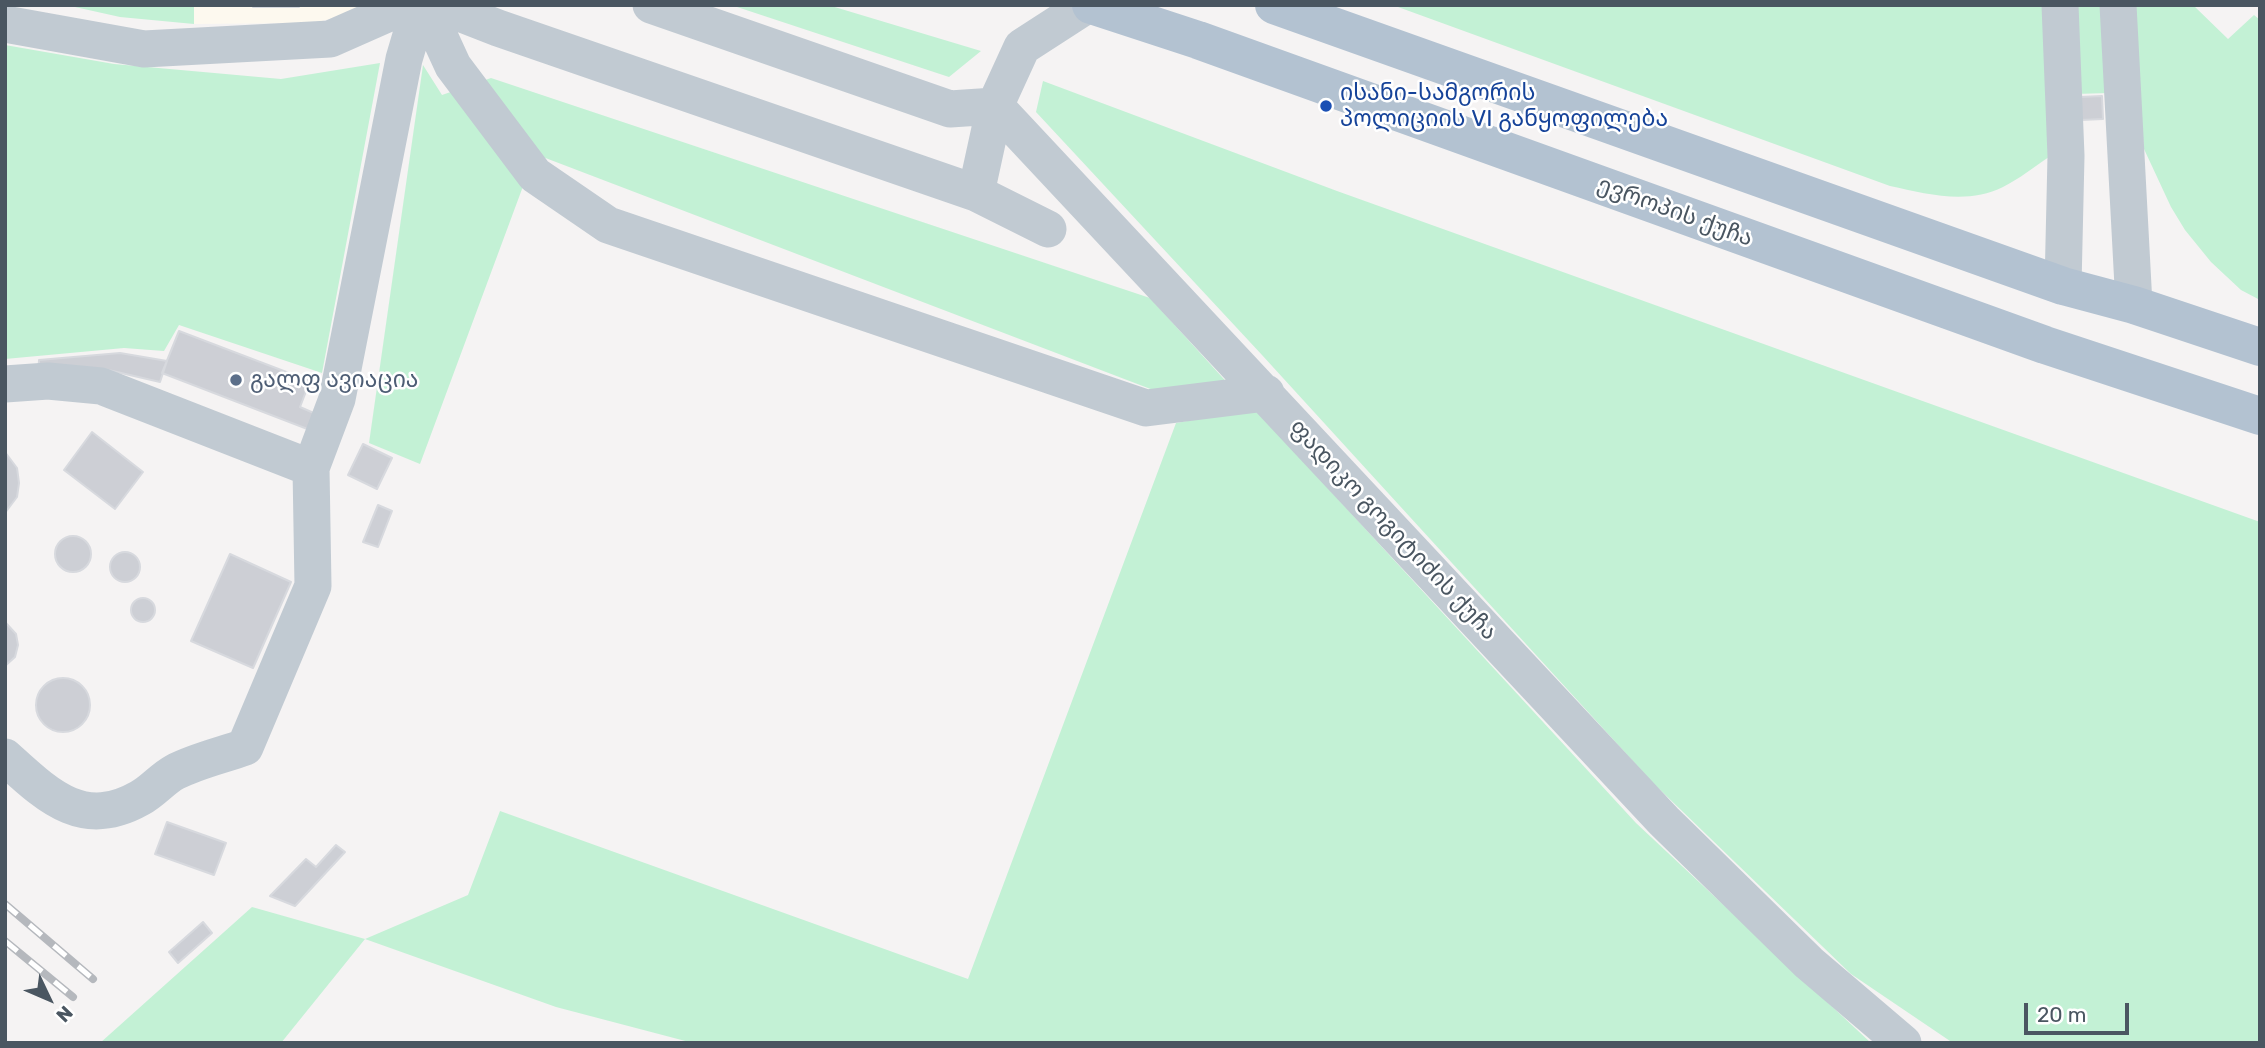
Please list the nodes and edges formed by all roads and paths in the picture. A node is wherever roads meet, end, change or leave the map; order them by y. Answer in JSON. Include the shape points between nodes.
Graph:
{"nodes":[{"id":1,"x":407,"y":5,"type":"edge"},
{"id":2,"x":423,"y":5,"type":"edge"},
{"id":3,"x":439,"y":5,"type":"edge"},
{"id":4,"x":651,"y":5,"type":"edge"},
{"id":5,"x":1089,"y":5,"type":"edge"},
{"id":6,"x":1273,"y":5,"type":"edge"},
{"id":7,"x":2060,"y":5,"type":"edge"},
{"id":8,"x":2118,"y":5,"type":"edge"},
{"id":9,"x":5,"y":24,"type":"edge"},
{"id":10,"x":995,"y":106,"type":"junction"},
{"id":11,"x":976,"y":192,"type":"junction"},
{"id":12,"x":1048,"y":229,"type":"dead end"},
{"id":13,"x":2063,"y":286,"type":"junction"},
{"id":14,"x":2134,"y":305,"type":"junction"},
{"id":15,"x":2260,"y":348,"type":"edge"},
{"id":16,"x":5,"y":384,"type":"edge"},
{"id":17,"x":1266,"y":393,"type":"junction"},
{"id":18,"x":2260,"y":416,"type":"edge"},
{"id":19,"x":311,"y":468,"type":"junction"},
{"id":20,"x":5,"y":757,"type":"edge"},
{"id":21,"x":1903,"y":1043,"type":"edge"}],
"edges":[{"from":1,"to":9,"type":"street","via":[[330,39],[144,49]]},
{"from":2,"to":17,"type":"street","via":[[453,66],[535,175],[608,225],[1146,408]]},
{"from":2,"to":19,"type":"street","via":[[404,59],[337,399]]},
{"from":3,"to":11,"type":"street"},
{"from":4,"to":10,"type":"street","via":[[950,109]]},
{"from":5,"to":10,"type":"street","via":[[1022,47]]},
{"from":5,"to":18,"type":"main road","name":"ევროპის ქუჩა","via":[[1198,40],[2045,345]]},
{"from":6,"to":13,"type":"main road"},
{"from":7,"to":13,"type":"street","via":[[2066,156]]},
{"from":8,"to":14,"type":"street"},
{"from":10,"to":11,"type":"street"},
{"from":10,"to":17,"type":"street","name":"ფადიკო გოგიტიძის ქუჩა"},
{"from":11,"to":12,"type":"street"},
{"from":13,"to":14,"type":"main road"},
{"from":14,"to":15,"type":"main road"},
{"from":16,"to":19,"type":"street","via":[[48,381],[101,386]]},
{"from":17,"to":21,"type":"street","name":"ფადიკო გოგიტიძის ქუჩა","via":[[1664,821],[1809,963]]},
{"from":19,"to":20,"type":"street","via":[[313,586],[246,747],[175,772],[140,799],[103,813],[52,798]]}]}
